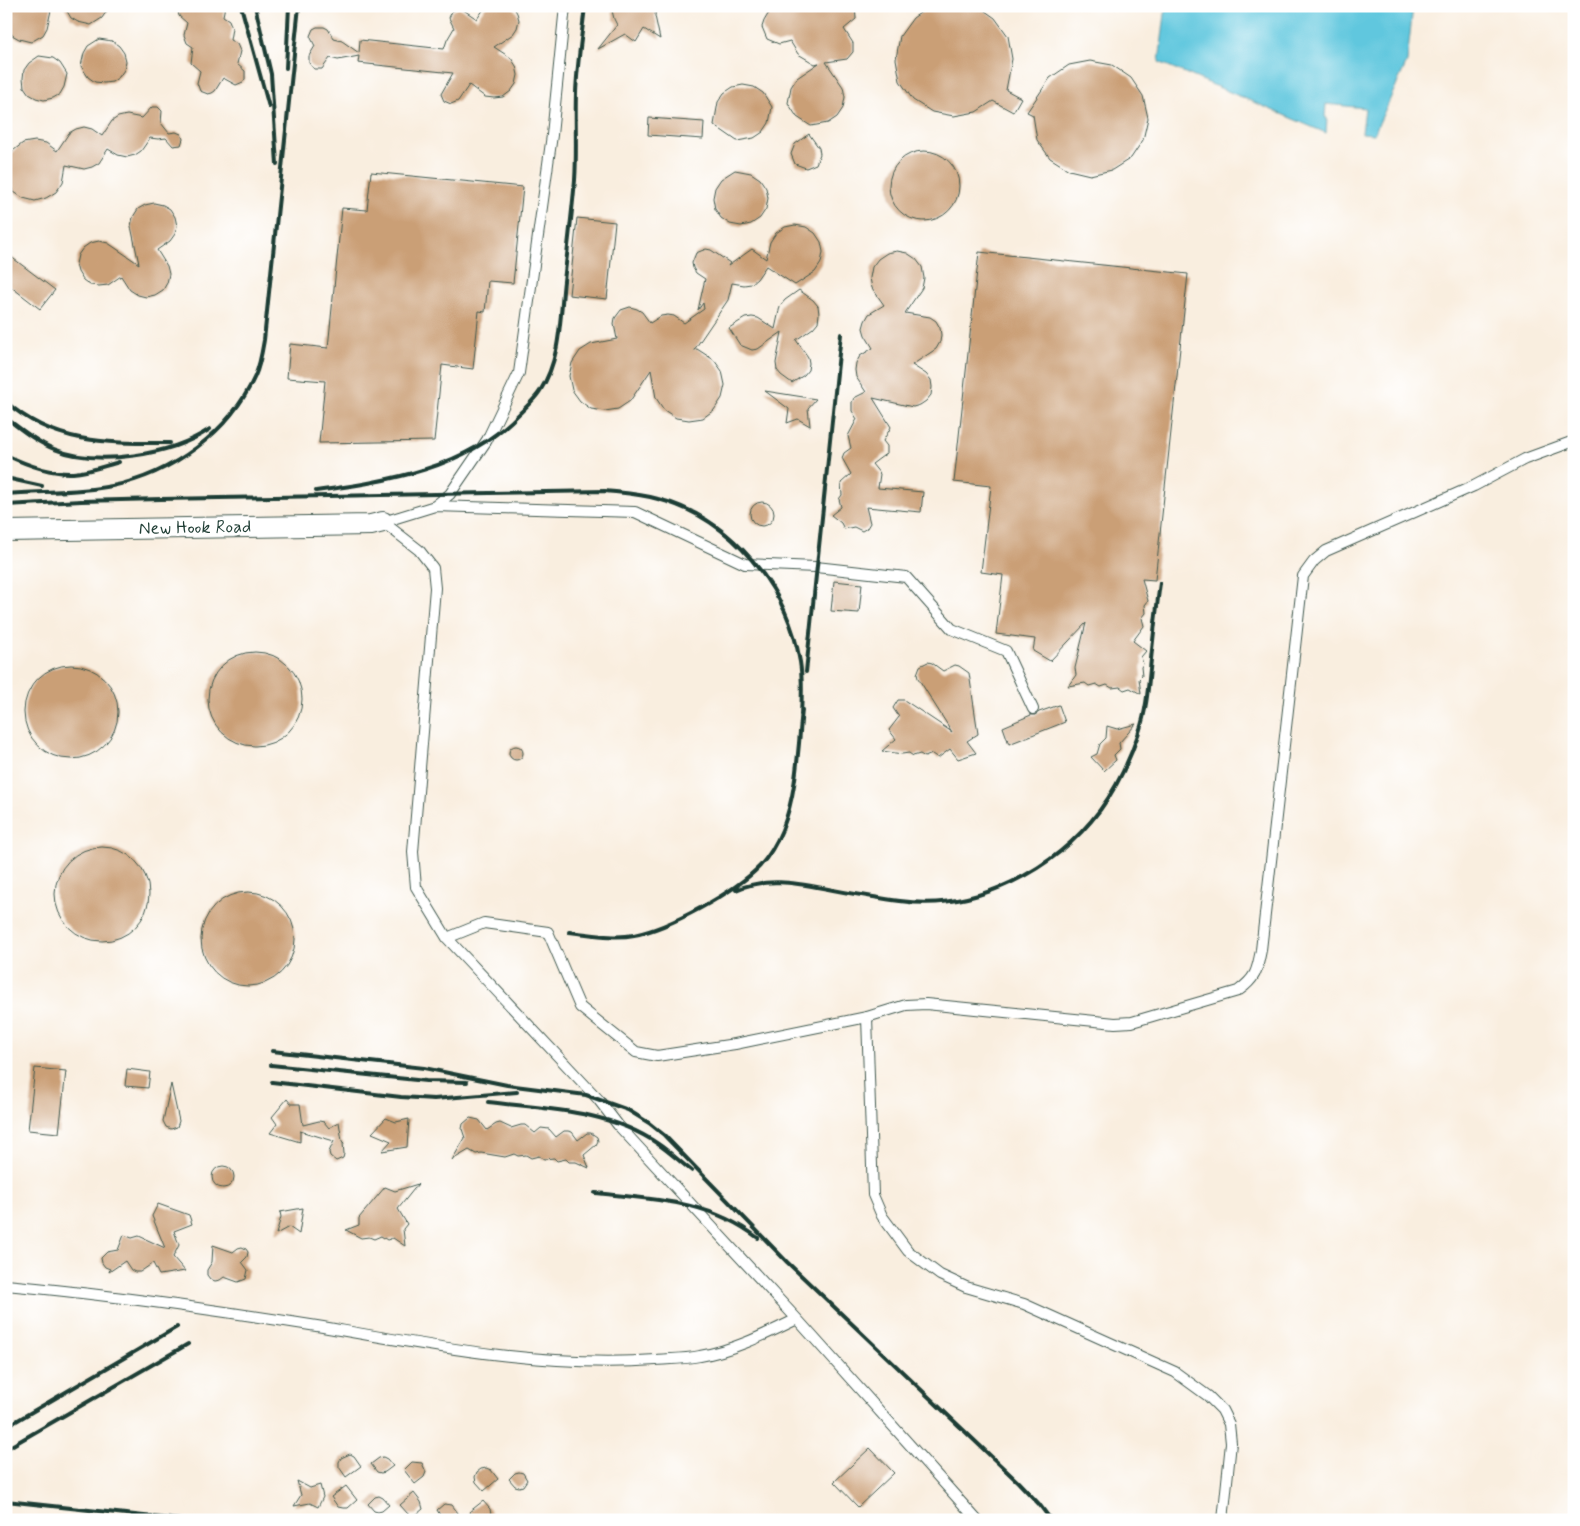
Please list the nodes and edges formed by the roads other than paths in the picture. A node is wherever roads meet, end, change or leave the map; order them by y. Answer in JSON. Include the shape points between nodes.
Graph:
{"nodes":[{"id":1,"x":565,"y":6,"type":"edge"},
{"id":2,"x":1574,"y":441,"type":"edge"},
{"id":3,"x":435,"y":506,"type":"junction"},
{"id":4,"x":383,"y":522,"type":"junction"},
{"id":5,"x":6,"y":531,"type":"edge"},
{"id":6,"x":1033,"y":709,"type":"dead end"},
{"id":7,"x":447,"y":938,"type":"junction"},
{"id":8,"x":868,"y":1017,"type":"junction"},
{"id":9,"x":6,"y":1285,"type":"edge"},
{"id":10,"x":797,"y":1319,"type":"junction"},
{"id":11,"x":977,"y":1520,"type":"edge"},
{"id":12,"x":1224,"y":1520,"type":"edge"}],
"edges":[{"from":1,"to":3,"type":"lane","via":[[552,135],[519,373],[487,440],[450,494]]},
{"from":2,"to":8,"type":"lane","via":[[1525,459],[1474,486],[1326,551],[1303,576],[1261,950],[1250,982],[1238,991],[1132,1022],[926,1004],[906,1005]]},
{"from":3,"to":4,"type":"lane"},
{"from":3,"to":6,"type":"lane","via":[[635,512],[745,564],[816,567],[906,577],[952,629],[1006,651]]},
{"from":4,"to":5,"type":"street","name":"New Hook Road","via":[[371,525]]},
{"from":4,"to":7,"type":"lane","via":[[419,550],[433,568],[435,588],[413,852],[416,887]]},
{"from":7,"to":8,"type":"lane","via":[[484,923],[548,932],[580,1006],[636,1052],[658,1056]]},
{"from":7,"to":10,"type":"lane"},
{"from":8,"to":12,"type":"lane","via":[[873,1195],[882,1216],[908,1251],[940,1275],[966,1287],[1024,1304],[1175,1372],[1208,1396],[1222,1410],[1229,1424],[1231,1442]]},
{"from":9,"to":10,"type":"lane","via":[[160,1302],[459,1349],[586,1362],[699,1357],[746,1344]]},
{"from":10,"to":11,"type":"lane"}]}
